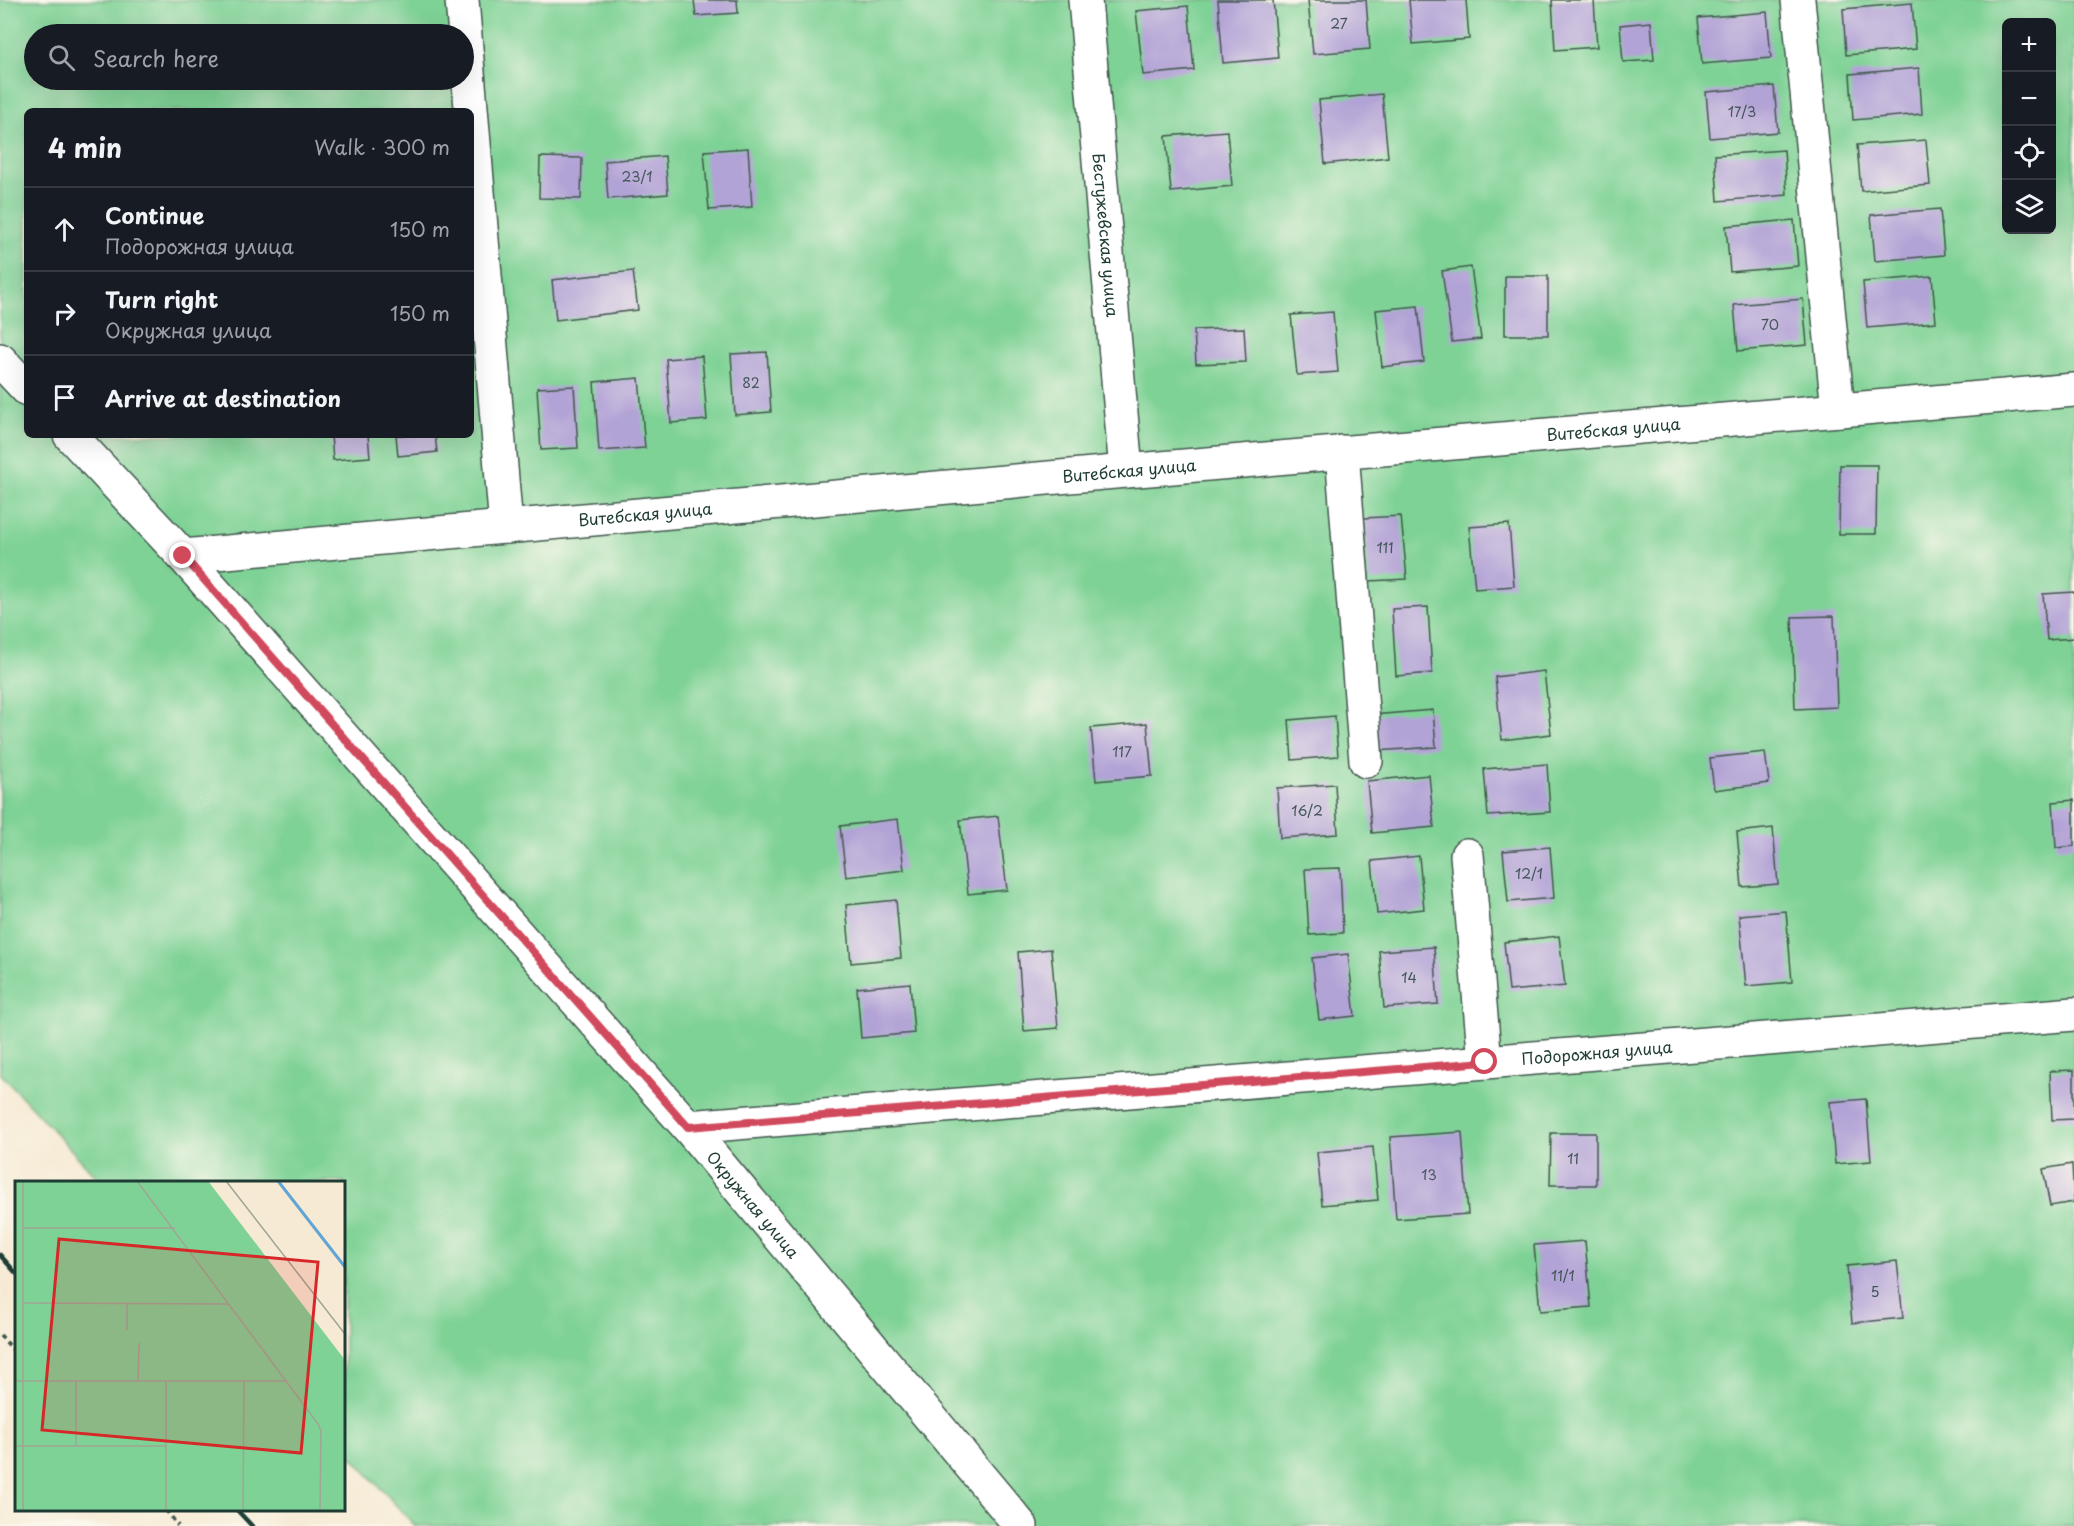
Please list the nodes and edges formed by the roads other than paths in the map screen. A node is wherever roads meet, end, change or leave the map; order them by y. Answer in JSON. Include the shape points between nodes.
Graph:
{"nodes":[{"id":1,"x":462,"y":0,"type":"edge"},
{"id":2,"x":1085,"y":0,"type":"edge"},
{"id":3,"x":1798,"y":0,"type":"edge"},
{"id":4,"x":464,"y":24,"type":"edge"},
{"id":5,"x":470,"y":90,"type":"edge"},
{"id":6,"x":471,"y":108,"type":"edge"},
{"id":7,"x":474,"y":144,"type":"edge"},
{"id":8,"x":0,"y":360,"type":"edge"},
{"id":9,"x":24,"y":386,"type":"edge"},
{"id":10,"x":2074,"y":390,"type":"edge"},
{"id":11,"x":1838,"y":410,"type":"junction"},
{"id":12,"x":73,"y":438,"type":"edge"},
{"id":13,"x":1342,"y":452,"type":"junction"},
{"id":14,"x":1126,"y":471,"type":"junction"},
{"id":15,"x":506,"y":527,"type":"junction"},
{"id":16,"x":183,"y":556,"type":"junction"},
{"id":17,"x":1366,"y":761,"type":"dead end"},
{"id":18,"x":1467,"y":855,"type":"dead end"},
{"id":19,"x":2074,"y":1014,"type":"edge"},
{"id":20,"x":1485,"y":1062,"type":"junction"},
{"id":21,"x":688,"y":1127,"type":"junction"},
{"id":22,"x":1021,"y":1526,"type":"edge"}],
"edges":[{"from":1,"to":4,"type":"street"},
{"from":2,"to":14,"type":"street","name":"Бестужевская улица"},
{"from":3,"to":11,"type":"street"},
{"from":5,"to":6,"type":"street"},
{"from":7,"to":15,"type":"street"},
{"from":8,"to":9,"type":"street"},
{"from":10,"to":11,"type":"street","name":"Витебская улица"},
{"from":11,"to":13,"type":"street","name":"Витебская улица"},
{"from":12,"to":16,"type":"street","name":"Окружная улица"},
{"from":13,"to":14,"type":"street","name":"Витебская улица"},
{"from":13,"to":17,"type":"street"},
{"from":14,"to":15,"type":"street","name":"Витебская улица"},
{"from":15,"to":16,"type":"street","name":"Витебская улица"},
{"from":16,"to":21,"type":"street","name":"Окружная улица"},
{"from":18,"to":20,"type":"street"},
{"from":19,"to":20,"type":"street","name":"Подорожная улица"},
{"from":20,"to":21,"type":"street","name":"Подорожная улица"},
{"from":21,"to":22,"type":"street","name":"Окружная улица"}]}
